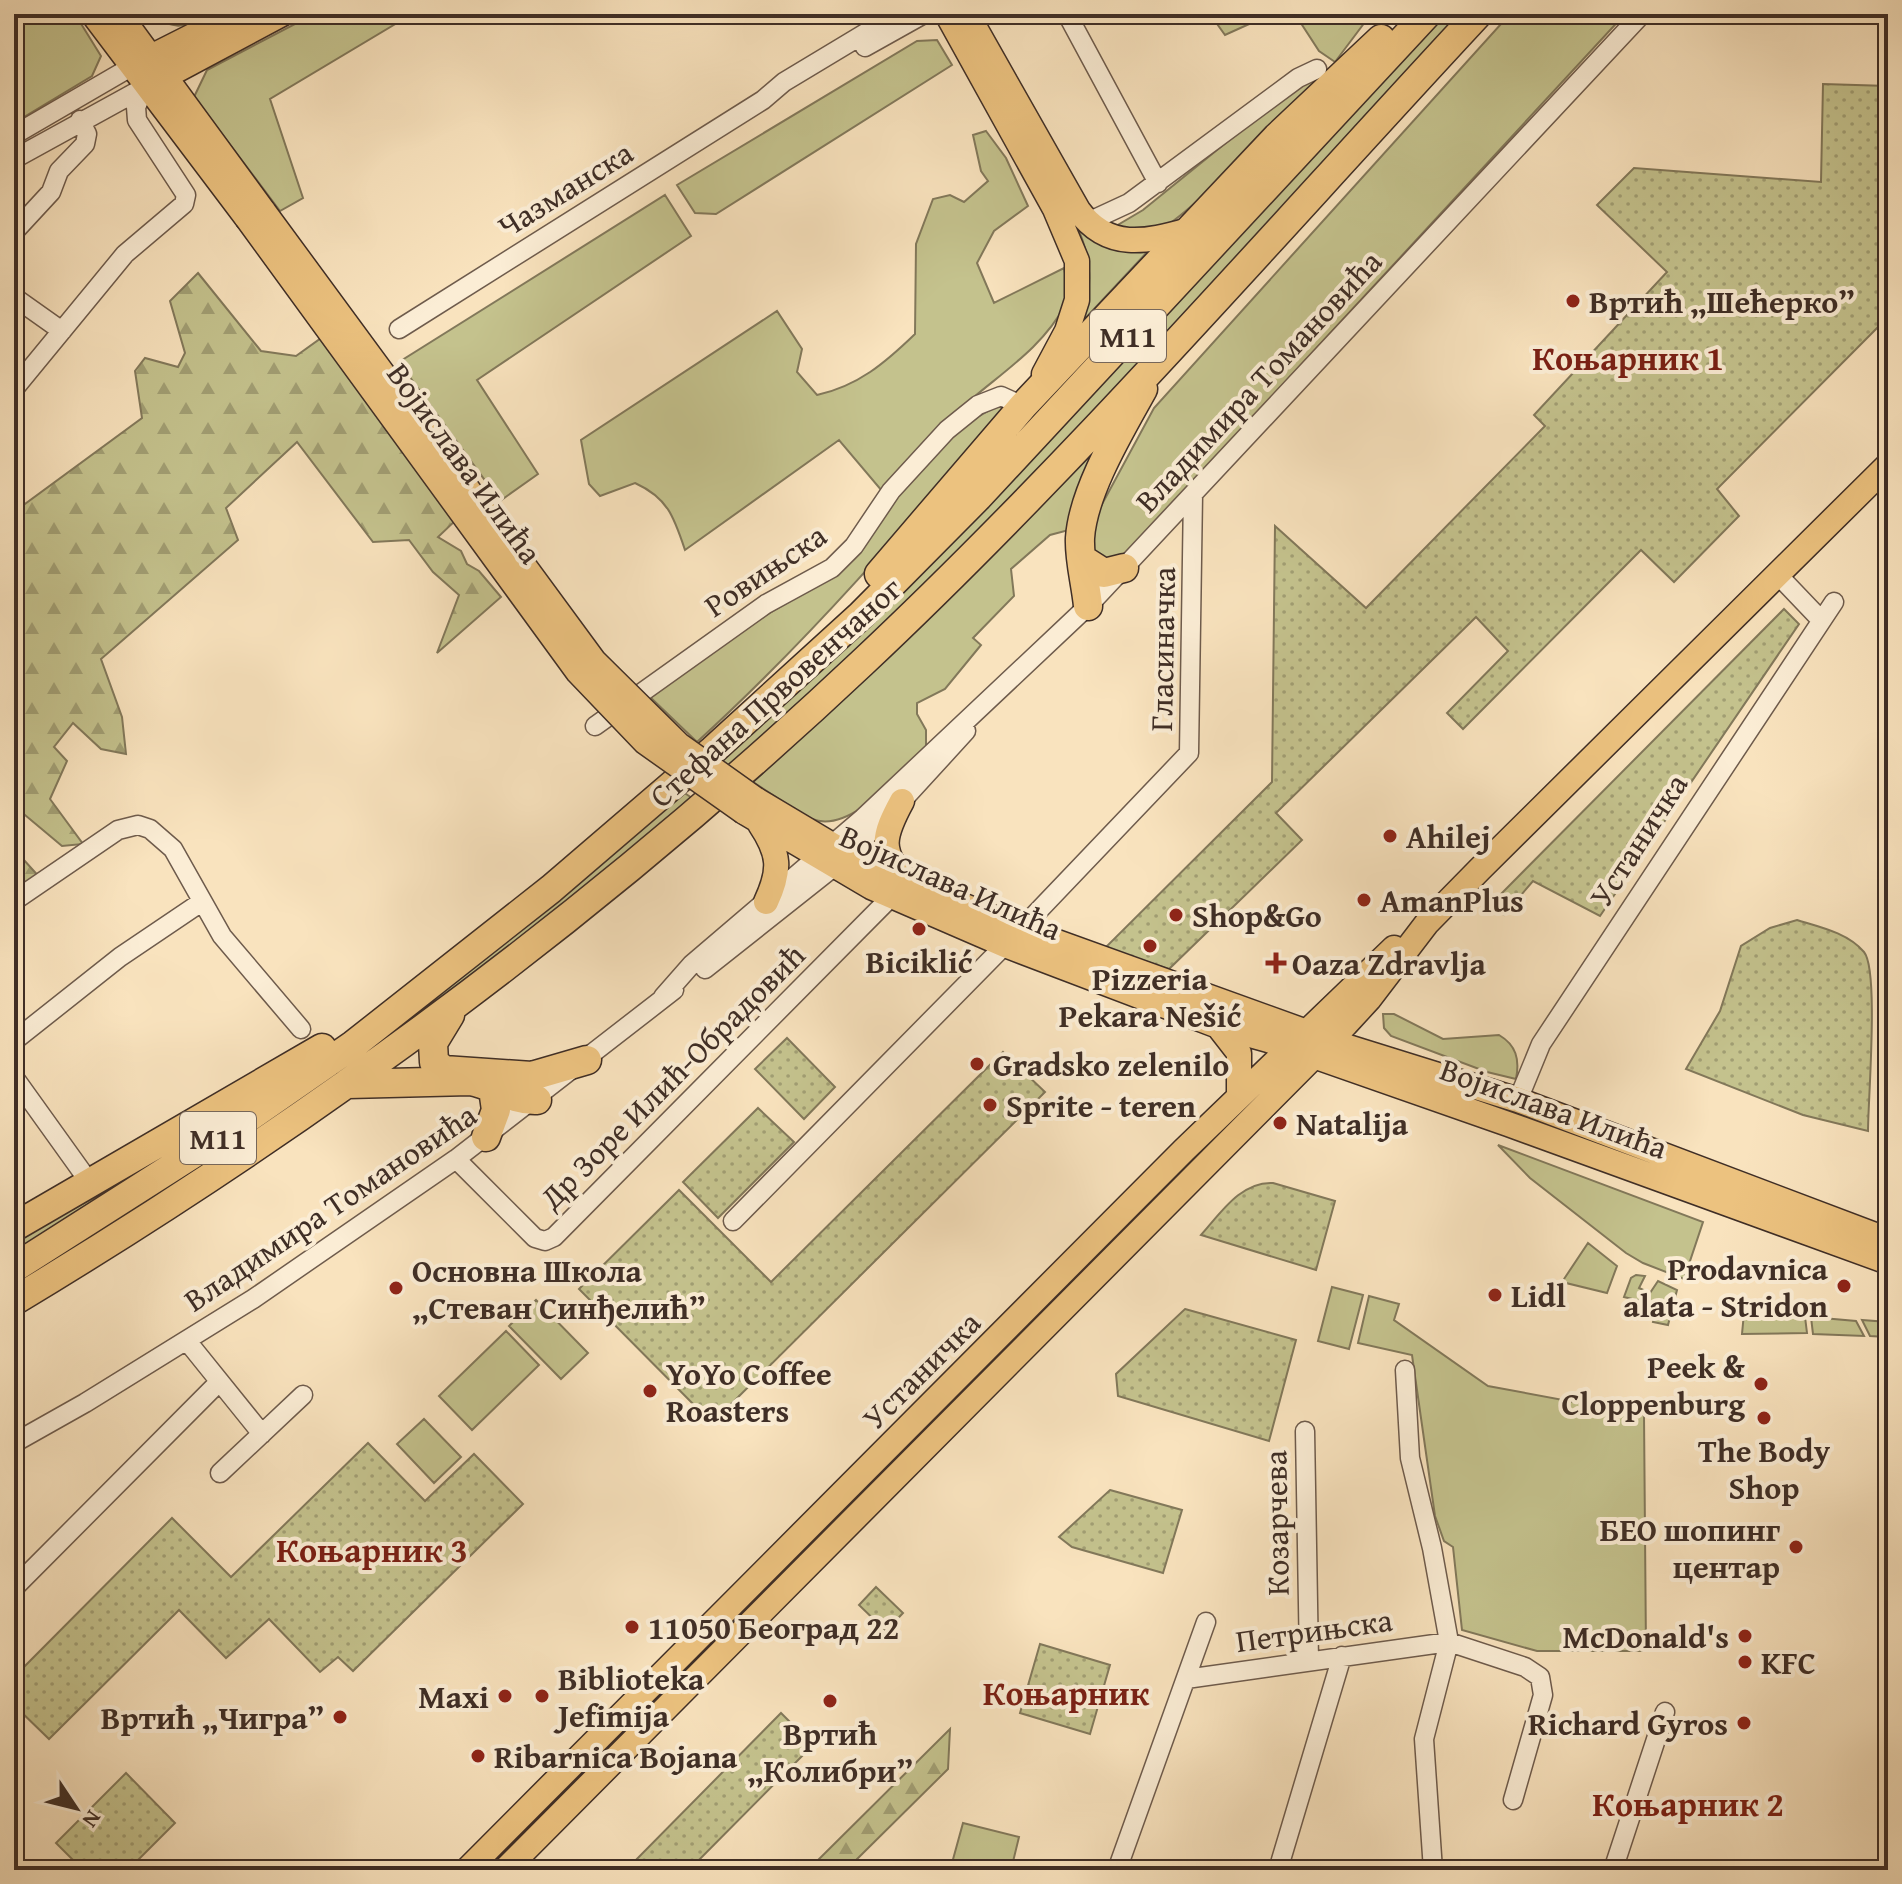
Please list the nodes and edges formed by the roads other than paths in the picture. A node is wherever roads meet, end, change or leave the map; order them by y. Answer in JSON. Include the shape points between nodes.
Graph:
{"nodes":[{"id":1,"x":93,"y":14,"type":"edge"},
{"id":2,"x":119,"y":14,"type":"edge"},
{"id":3,"x":236,"y":14,"type":"edge"},
{"id":4,"x":282,"y":14,"type":"edge"},
{"id":5,"x":897,"y":14,"type":"edge"},
{"id":6,"x":924,"y":14,"type":"edge"},
{"id":7,"x":947,"y":14,"type":"edge"},
{"id":8,"x":967,"y":14,"type":"edge"},
{"id":9,"x":1067,"y":14,"type":"edge"},
{"id":10,"x":1414,"y":14,"type":"edge"},
{"id":11,"x":1427,"y":14,"type":"edge"},
{"id":12,"x":1478,"y":14,"type":"edge"},
{"id":13,"x":1642,"y":14,"type":"edge"},
{"id":14,"x":1317,"y":69,"type":"dead end"},
{"id":15,"x":147,"y":72,"type":"junction"},
{"id":16,"x":763,"y":100,"type":"junction"},
{"id":17,"x":80,"y":120,"type":"junction"},
{"id":18,"x":14,"y":135,"type":"edge"},
{"id":19,"x":14,"y":159,"type":"edge"},
{"id":20,"x":1046,"y":172,"type":"junction"},
{"id":21,"x":1158,"y":183,"type":"junction"},
{"id":22,"x":1088,"y":222,"type":"junction"},
{"id":23,"x":1189,"y":230,"type":"junction"},
{"id":24,"x":14,"y":232,"type":"edge"},
{"id":25,"x":14,"y":297,"type":"edge"},
{"id":26,"x":399,"y":329,"type":"dead end"},
{"id":27,"x":62,"y":331,"type":"junction"},
{"id":28,"x":1161,"y":356,"type":"junction"},
{"id":29,"x":14,"y":389,"type":"edge"},
{"id":30,"x":1023,"y":406,"type":"junction"},
{"id":31,"x":1888,"y":465,"type":"edge"},
{"id":32,"x":1193,"y":494,"type":"junction"},
{"id":33,"x":1082,"y":559,"type":"junction"},
{"id":34,"x":1124,"y":568,"type":"junction"},
{"id":35,"x":1778,"y":575,"type":"junction"},
{"id":36,"x":1834,"y":602,"type":"dead end"},
{"id":37,"x":1088,"y":606,"type":"junction"},
{"id":38,"x":1821,"y":620,"type":"junction"},
{"id":39,"x":821,"y":652,"type":"junction"},
{"id":40,"x":972,"y":719,"type":"junction"},
{"id":41,"x":595,"y":726,"type":"dead end"},
{"id":42,"x":902,"y":801,"type":"junction"},
{"id":43,"x":753,"y":811,"type":"junction"},
{"id":44,"x":832,"y":856,"type":"junction"},
{"id":45,"x":902,"y":892,"type":"junction"},
{"id":46,"x":14,"y":901,"type":"edge"},
{"id":47,"x":766,"y":902,"type":"junction"},
{"id":48,"x":200,"y":903,"type":"junction"},
{"id":49,"x":1427,"y":923,"type":"junction"},
{"id":50,"x":1013,"y":937,"type":"junction"},
{"id":51,"x":663,"y":997,"type":"junction"},
{"id":52,"x":415,"y":998,"type":"junction"},
{"id":53,"x":1369,"y":999,"type":"junction"},
{"id":54,"x":457,"y":1005,"type":"junction"},
{"id":55,"x":1218,"y":1026,"type":"junction"},
{"id":56,"x":301,"y":1029,"type":"dead end"},
{"id":57,"x":14,"y":1041,"type":"edge"},
{"id":58,"x":1309,"y":1044,"type":"junction"},
{"id":59,"x":587,"y":1060,"type":"junction"},
{"id":60,"x":1387,"y":1060,"type":"junction"},
{"id":61,"x":14,"y":1077,"type":"edge"},
{"id":62,"x":347,"y":1085,"type":"junction"},
{"id":63,"x":493,"y":1089,"type":"junction"},
{"id":64,"x":1239,"y":1096,"type":"junction"},
{"id":65,"x":537,"y":1100,"type":"junction"},
{"id":66,"x":1518,"y":1100,"type":"junction"},
{"id":67,"x":486,"y":1137,"type":"junction"},
{"id":68,"x":456,"y":1159,"type":"junction"},
{"id":69,"x":90,"y":1183,"type":"junction"},
{"id":70,"x":733,"y":1221,"type":"dead end"},
{"id":71,"x":14,"y":1227,"type":"edge"},
{"id":72,"x":1888,"y":1240,"type":"edge"},
{"id":73,"x":1888,"y":1262,"type":"edge"},
{"id":74,"x":14,"y":1268,"type":"edge"},
{"id":75,"x":14,"y":1301,"type":"edge"},
{"id":76,"x":187,"y":1341,"type":"junction"},
{"id":77,"x":1405,"y":1370,"type":"dead end"},
{"id":78,"x":218,"y":1383,"type":"junction"},
{"id":79,"x":303,"y":1395,"type":"dead end"},
{"id":80,"x":1305,"y":1431,"type":"dead end"},
{"id":81,"x":262,"y":1434,"type":"junction"},
{"id":82,"x":14,"y":1443,"type":"edge"},
{"id":83,"x":220,"y":1473,"type":"dead end"},
{"id":84,"x":14,"y":1588,"type":"edge"},
{"id":85,"x":1206,"y":1622,"type":"dead end"},
{"id":86,"x":1449,"y":1642,"type":"junction"},
{"id":87,"x":1342,"y":1656,"type":"junction"},
{"id":88,"x":1309,"y":1661,"type":"junction"},
{"id":89,"x":1186,"y":1679,"type":"junction"},
{"id":90,"x":1665,"y":1712,"type":"dead end"},
{"id":91,"x":1513,"y":1800,"type":"dead end"},
{"id":92,"x":467,"y":1870,"type":"edge"},
{"id":93,"x":505,"y":1870,"type":"edge"},
{"id":94,"x":1117,"y":1870,"type":"edge"},
{"id":95,"x":1278,"y":1870,"type":"edge"},
{"id":96,"x":1433,"y":1870,"type":"edge"},
{"id":97,"x":1613,"y":1870,"type":"edge"}],
"edges":[{"from":1,"to":15,"type":"main road","name":"Војислава Илића"},
{"from":2,"to":15,"type":"main road","name":"Војислава Илића"},
{"from":3,"to":15,"type":"main road"},
{"from":4,"to":15,"type":"main road"},
{"from":5,"to":16,"type":"street","name":"Чазманска"},
{"from":6,"to":16,"type":"street","name":"Чазманска"},
{"from":7,"to":20,"type":"main road"},
{"from":8,"to":20,"type":"main road"},
{"from":9,"to":21,"type":"street"},
{"from":10,"to":23,"type":"highway","via":[[1277,137]]},
{"from":11,"to":39,"type":"highway","name":"Стефана Првовенчаног","number":"M11","via":[[978,497]]},
{"from":12,"to":28,"type":"highway","name":"Стефана Првовенчаног","number":"M11"},
{"from":13,"to":32,"type":"street","name":"Владимира Томановића"},
{"from":14,"to":21,"type":"street"},
{"from":15,"to":17,"type":"street"},
{"from":15,"to":18,"type":"street"},
{"from":15,"to":27,"type":"street","via":[[137,120],[186,195],[184,204],[125,254]]},
{"from":15,"to":43,"type":"main road","name":"Војислава Илића","bridge":true,"via":[[255,215],[578,672],[645,742]]},
{"from":16,"to":26,"type":"street","name":"Чазманска"},
{"from":17,"to":19,"type":"street"},
{"from":17,"to":24,"type":"street","via":[[85,144]]},
{"from":20,"to":22,"type":"main road"},
{"from":20,"to":30,"type":"main road","via":[[1073,247],[1078,286],[1061,345]]},
{"from":21,"to":22,"type":"street"},
{"from":22,"to":23,"type":"main road","via":[[1114,239],[1132,242]]},
{"from":23,"to":30,"type":"highway"},
{"from":25,"to":27,"type":"street"},
{"from":27,"to":29,"type":"street"},
{"from":28,"to":33,"type":"highway","via":[[1094,489],[1082,527]]},
{"from":28,"to":54,"type":"highway","name":"Стефана Првовенчаног","number":"M11","via":[[961,566],[793,727],[629,868]]},
{"from":30,"to":39,"type":"highway","via":[[906,541]]},
{"from":30,"to":41,"type":"street","name":"Ровињска","via":[[1001,396],[963,416],[891,491],[854,546],[832,568],[766,604]]},
{"from":31,"to":35,"type":"main road","name":"Устаничка"},
{"from":32,"to":34,"type":"street","name":"Владимира Томановића"},
{"from":32,"to":50,"type":"street","name":"Гласиначка","via":[[1189,753]]},
{"from":33,"to":34,"type":"highway","via":[[1098,572]]},
{"from":33,"to":37,"type":"highway"},
{"from":34,"to":37,"type":"street","name":"Владимира Томановића"},
{"from":35,"to":38,"type":"street"},
{"from":35,"to":49,"type":"main road","name":"Устаничка"},
{"from":36,"to":38,"type":"street","name":"Устаничка"},
{"from":37,"to":40,"type":"street","name":"Владимира Томановића"},
{"from":38,"to":66,"type":"street","name":"Устаничка","via":[[1532,1062]]},
{"from":39,"to":52,"type":"highway","name":"Стефана Првовенчаног","number":"M11","via":[[616,834]]},
{"from":40,"to":42,"type":"street","name":"Владимира Томановића","via":[[963,737]]},
{"from":40,"to":44,"type":"street","name":"Владимира Томановића","via":[[947,735]]},
{"from":42,"to":44,"type":"street","name":"Владимира Томановића"},
{"from":42,"to":45,"type":"main road","via":[[886,844]]},
{"from":43,"to":44,"type":"main road","name":"Војислава Илића"},
{"from":43,"to":47,"type":"main road","via":[[773,843],[779,865]]},
{"from":44,"to":45,"type":"main road","name":"Војислава Илића"},
{"from":44,"to":47,"type":"street","name":"Владимира Томановића"},
{"from":44,"to":51,"type":"street","name":"Владимира Томановића"},
{"from":45,"to":50,"type":"main road","name":"Војислава Илића"},
{"from":45,"to":68,"type":"street","name":"Др Зоре Илић-Обрадовић","via":[[554,1237],[535,1238]]},
{"from":46,"to":48,"type":"street","via":[[132,824],[150,829],[173,849]]},
{"from":47,"to":51,"type":"street","name":"Владимира Томановића","via":[[692,964]]},
{"from":48,"to":56,"type":"street"},
{"from":48,"to":57,"type":"street","via":[[120,957]]},
{"from":49,"to":53,"type":"main road","name":"Устаничка"},
{"from":49,"to":58,"type":"main road","name":"Устаничка","via":[[1401,941]]},
{"from":50,"to":55,"type":"main road","name":"Војислава Илића"},
{"from":50,"to":58,"type":"main road","name":"Војислава Илића"},
{"from":50,"to":70,"type":"street","name":"Гласиначка"},
{"from":51,"to":59,"type":"street","name":"Владимира Томановића"},
{"from":52,"to":69,"type":"highway"},
{"from":52,"to":74,"type":"highway","name":"Стефана Првовенчаног","number":"M11","via":[[229,1131]]},
{"from":53,"to":58,"type":"main road","name":"Устаничка"},
{"from":53,"to":60,"type":"main road","via":[[1364,1032]]},
{"from":54,"to":59,"type":"highway","via":[[432,1048],[434,1062],[444,1070],[532,1076]]},
{"from":54,"to":62,"type":"highway","name":"Стефана Првовенчаног","number":"M11"},
{"from":55,"to":58,"type":"main road","name":"Војислава Илића"},
{"from":55,"to":64,"type":"main road","via":[[1239,1053]]},
{"from":58,"to":60,"type":"main road","name":"Војислава Илића"},
{"from":58,"to":64,"type":"main road","name":"Устаничка"},
{"from":58,"to":73,"type":"main road","name":"Војислава Илића"},
{"from":58,"to":93,"type":"main road","name":"Устаничка"},
{"from":59,"to":65,"type":"street","name":"Владимира Томановића"},
{"from":60,"to":66,"type":"main road","name":"Војислава Илића"},
{"from":61,"to":69,"type":"street"},
{"from":62,"to":63,"type":"highway","via":[[470,1081]]},
{"from":62,"to":75,"type":"highway","name":"Стефана Првовенчаног","number":"M11","via":[[172,1204]]},
{"from":63,"to":65,"type":"highway"},
{"from":63,"to":67,"type":"highway","via":[[496,1110]]},
{"from":64,"to":92,"type":"main road","name":"Устаничка"},
{"from":65,"to":67,"type":"street","name":"Владимира Томановића"},
{"from":66,"to":72,"type":"main road","name":"Војислава Илића"},
{"from":67,"to":68,"type":"street","name":"Владимира Томановића"},
{"from":68,"to":76,"type":"street","name":"Владимира Томановића"},
{"from":69,"to":71,"type":"highway"},
{"from":76,"to":78,"type":"street"},
{"from":76,"to":82,"type":"street","name":"Владимира Томановића"},
{"from":77,"to":86,"type":"street","via":[[1410,1458]]},
{"from":78,"to":81,"type":"street"},
{"from":78,"to":84,"type":"street"},
{"from":79,"to":81,"type":"street"},
{"from":80,"to":88,"type":"street","name":"Козарчева"},
{"from":81,"to":83,"type":"street"},
{"from":85,"to":89,"type":"street"},
{"from":86,"to":87,"type":"street","name":"Петрињска"},
{"from":86,"to":91,"type":"street","via":[[1540,1677],[1543,1695]]},
{"from":86,"to":96,"type":"street","via":[[1424,1739]]},
{"from":87,"to":88,"type":"street","name":"Петрињска"},
{"from":87,"to":95,"type":"street"},
{"from":88,"to":89,"type":"street","name":"Петрињска"},
{"from":89,"to":94,"type":"street"},
{"from":90,"to":97,"type":"street"}]}
